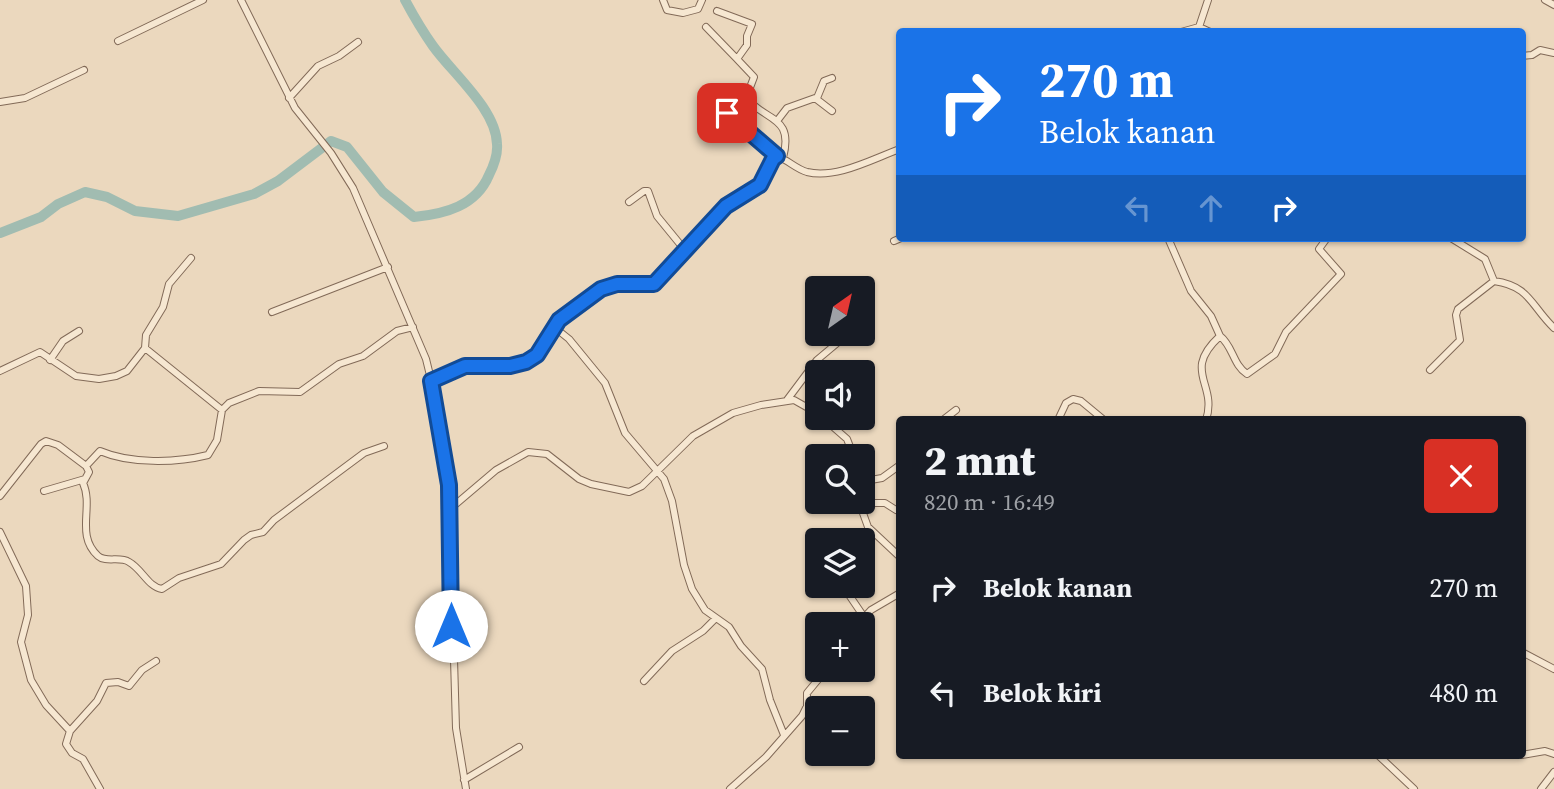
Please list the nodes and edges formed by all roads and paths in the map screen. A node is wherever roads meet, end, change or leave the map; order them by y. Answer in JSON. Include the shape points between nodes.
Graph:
{"nodes":[{"id":1,"x":203,"y":0,"type":"edge"},
{"id":2,"x":241,"y":0,"type":"edge"},
{"id":3,"x":663,"y":0,"type":"edge"},
{"id":4,"x":702,"y":0,"type":"edge"},
{"id":5,"x":1208,"y":0,"type":"edge"},
{"id":6,"x":1545,"y":0,"type":"edge"},
{"id":7,"x":1554,"y":5,"type":"edge"},
{"id":8,"x":717,"y":11,"type":"dead end"},
{"id":9,"x":706,"y":27,"type":"dead end"},
{"id":10,"x":1199,"y":27,"type":"joint"},
{"id":11,"x":1195,"y":28,"type":"edge"},
{"id":12,"x":118,"y":41,"type":"dead end"},
{"id":13,"x":358,"y":42,"type":"dead end"},
{"id":14,"x":1554,"y":53,"type":"edge"},
{"id":15,"x":1526,"y":55,"type":"edge"},
{"id":16,"x":737,"y":59,"type":"junction"},
{"id":17,"x":84,"y":70,"type":"dead end"},
{"id":18,"x":832,"y":78,"type":"dead end"},
{"id":19,"x":289,"y":98,"type":"junction"},
{"id":20,"x":817,"y":98,"type":"junction"},
{"id":21,"x":0,"y":102,"type":"edge"},
{"id":22,"x":832,"y":111,"type":"dead end"},
{"id":23,"x":727,"y":113,"type":"dead end"},
{"id":24,"x":777,"y":121,"type":"junction"},
{"id":25,"x":896,"y":151,"type":"edge"},
{"id":26,"x":780,"y":157,"type":"junction"},
{"id":27,"x":629,"y":202,"type":"dead end"},
{"id":28,"x":1170,"y":242,"type":"edge"},
{"id":29,"x":1325,"y":242,"type":"edge"},
{"id":30,"x":1457,"y":242,"type":"edge"},
{"id":31,"x":684,"y":249,"type":"junction"},
{"id":32,"x":191,"y":258,"type":"dead end"},
{"id":33,"x":388,"y":267,"type":"junction"},
{"id":34,"x":1494,"y":281,"type":"junction"},
{"id":35,"x":272,"y":312,"type":"dead end"},
{"id":36,"x":413,"y":327,"type":"junction"},
{"id":37,"x":554,"y":327,"type":"junction"},
{"id":38,"x":1554,"y":328,"type":"edge"},
{"id":39,"x":79,"y":331,"type":"dead end"},
{"id":40,"x":1220,"y":336,"type":"junction"},
{"id":41,"x":834,"y":346,"type":"edge"},
{"id":42,"x":145,"y":348,"type":"junction"},
{"id":43,"x":50,"y":360,"type":"junction"},
{"id":44,"x":0,"y":370,"type":"edge"},
{"id":45,"x":1430,"y":370,"type":"dead end"},
{"id":46,"x":431,"y":381,"type":"junction"},
{"id":47,"x":787,"y":400,"type":"junction"},
{"id":48,"x":805,"y":404,"type":"edge"},
{"id":49,"x":222,"y":410,"type":"junction"},
{"id":50,"x":956,"y":410,"type":"dead end"},
{"id":51,"x":948,"y":416,"type":"edge"},
{"id":52,"x":1060,"y":416,"type":"edge"},
{"id":53,"x":1099,"y":416,"type":"edge"},
{"id":54,"x":1207,"y":416,"type":"edge"},
{"id":55,"x":839,"y":430,"type":"edge"},
{"id":56,"x":849,"y":444,"type":"edge"},
{"id":57,"x":384,"y":446,"type":"dead end"},
{"id":58,"x":86,"y":466,"type":"junction"},
{"id":59,"x":896,"y":468,"type":"edge"},
{"id":60,"x":658,"y":470,"type":"junction"},
{"id":61,"x":875,"y":478,"type":"edge"},
{"id":62,"x":85,"y":479,"type":"junction"},
{"id":63,"x":44,"y":491,"type":"dead end"},
{"id":64,"x":0,"y":496,"type":"edge"},
{"id":65,"x":875,"y":503,"type":"edge"},
{"id":66,"x":450,"y":509,"type":"junction"},
{"id":67,"x":896,"y":510,"type":"dead end"},
{"id":68,"x":863,"y":514,"type":"edge"},
{"id":69,"x":0,"y":532,"type":"edge"},
{"id":70,"x":896,"y":552,"type":"edge"},
{"id":71,"x":896,"y":596,"type":"edge"},
{"id":72,"x":872,"y":612,"type":"edge"},
{"id":73,"x":715,"y":619,"type":"junction"},
{"id":74,"x":1526,"y":654,"type":"edge"},
{"id":75,"x":156,"y":661,"type":"dead end"},
{"id":76,"x":1554,"y":670,"type":"edge"},
{"id":77,"x":644,"y":681,"type":"dead end"},
{"id":78,"x":816,"y":682,"type":"edge"},
{"id":79,"x":70,"y":731,"type":"junction"},
{"id":80,"x":784,"y":736,"type":"junction"},
{"id":81,"x":520,"y":747,"type":"dead end"},
{"id":82,"x":1526,"y":754,"type":"edge"},
{"id":83,"x":1554,"y":754,"type":"edge"},
{"id":84,"x":1382,"y":759,"type":"edge"},
{"id":85,"x":1554,"y":772,"type":"edge"},
{"id":86,"x":464,"y":780,"type":"junction"},
{"id":87,"x":100,"y":789,"type":"edge"},
{"id":88,"x":466,"y":789,"type":"edge"},
{"id":89,"x":730,"y":789,"type":"edge"},
{"id":90,"x":1414,"y":789,"type":"edge"},
{"id":91,"x":1541,"y":789,"type":"edge"}],
"edges":[{"from":1,"to":12,"type":"street"},
{"from":2,"to":19,"type":"street"},
{"from":3,"to":4,"type":"street","via":[[666,9],[683,13],[698,9]]},
{"from":5,"to":10,"type":"street"},
{"from":6,"to":7,"type":"street"},
{"from":8,"to":16,"type":"street","via":[[752,24],[747,46]]},
{"from":9,"to":16,"type":"street"},
{"from":10,"to":11,"type":"street"},
{"from":13,"to":19,"type":"street","via":[[318,66]]},
{"from":14,"to":15,"type":"street","via":[[1540,50]]},
{"from":16,"to":24,"type":"street","via":[[754,77],[746,99]]},
{"from":17,"to":21,"type":"street","via":[[25,98]]},
{"from":18,"to":20,"type":"street","via":[[824,80]]},
{"from":19,"to":33,"type":"street","via":[[353,188]]},
{"from":20,"to":22,"type":"street"},
{"from":20,"to":24,"type":"street","via":[[787,108]]},
{"from":23,"to":26,"type":"street"},
{"from":24,"to":26,"type":"street","via":[[786,136]]},
{"from":25,"to":26,"type":"street","via":[[848,169],[823,172],[806,172]]},
{"from":26,"to":31,"type":"street","via":[[773,159],[760,185],[726,206]]},
{"from":27,"to":31,"type":"street","via":[[648,191],[657,216]]},
{"from":28,"to":40,"type":"street","via":[[1191,292]]},
{"from":29,"to":40,"type":"street","via":[[1320,248],[1341,274],[1286,332],[1275,354],[1245,373]]},
{"from":30,"to":34,"type":"street","via":[[1485,259]]},
{"from":31,"to":37,"type":"street","via":[[654,284],[608,285]]},
{"from":32,"to":42,"type":"street","via":[[169,284],[163,307],[146,335]]},
{"from":33,"to":35,"type":"street"},
{"from":33,"to":36,"type":"street"},
{"from":34,"to":38,"type":"street","via":[[1524,291]]},
{"from":34,"to":45,"type":"street","via":[[1456,312],[1460,340]]},
{"from":36,"to":46,"type":"street"},
{"from":36,"to":49,"type":"street","via":[[397,331],[363,356],[339,364],[300,392],[251,393]]},
{"from":37,"to":46,"type":"street","via":[[537,355],[526,362],[465,366]]},
{"from":37,"to":60,"type":"street","via":[[605,383],[625,433]]},
{"from":39,"to":43,"type":"street","via":[[63,341]]},
{"from":40,"to":54,"type":"street","via":[[1202,358]]},
{"from":41,"to":47,"type":"street"},
{"from":42,"to":43,"type":"street","via":[[127,371],[99,379],[76,376]]},
{"from":42,"to":49,"type":"street"},
{"from":43,"to":44,"type":"street","via":[[38,352]]},
{"from":46,"to":66,"type":"street"},
{"from":47,"to":48,"type":"street"},
{"from":47,"to":60,"type":"street","via":[[725,417],[693,436]]},
{"from":49,"to":58,"type":"street","via":[[217,440],[208,455],[135,460],[100,451]]},
{"from":50,"to":51,"type":"street"},
{"from":52,"to":53,"type":"street","via":[[1073,399]]},
{"from":55,"to":56,"type":"street"},
{"from":57,"to":62,"type":"street","via":[[364,453],[263,532],[251,535],[221,565],[179,578],[162,589],[153,586],[130,562],[98,555],[85,534],[89,501]]},
{"from":58,"to":62,"type":"street"},
{"from":58,"to":64,"type":"street","via":[[46,441]]},
{"from":59,"to":61,"type":"street"},
{"from":60,"to":66,"type":"street","via":[[637,489],[623,491],[579,479],[547,454],[528,452],[496,470]]},
{"from":60,"to":73,"type":"street","via":[[672,501],[687,579],[698,601]]},
{"from":62,"to":63,"type":"street"},
{"from":65,"to":67,"type":"street"},
{"from":66,"to":86,"type":"street","via":[[456,728]]},
{"from":68,"to":70,"type":"street","via":[[868,527]]},
{"from":69,"to":79,"type":"street","via":[[26,586],[28,613],[21,642],[31,680]]},
{"from":71,"to":72,"type":"street"},
{"from":73,"to":77,"type":"street","via":[[672,651]]},
{"from":73,"to":80,"type":"street","via":[[729,627],[762,669]]},
{"from":74,"to":76,"type":"street"},
{"from":75,"to":79,"type":"street","via":[[128,686],[104,684],[97,701]]},
{"from":78,"to":80,"type":"street","via":[[807,693],[804,712]]},
{"from":79,"to":87,"type":"street","via":[[66,744],[84,760]]},
{"from":80,"to":89,"type":"street"},
{"from":81,"to":86,"type":"street"},
{"from":82,"to":83,"type":"street"},
{"from":84,"to":90,"type":"street"},
{"from":85,"to":91,"type":"street"},
{"from":86,"to":88,"type":"street"}]}
